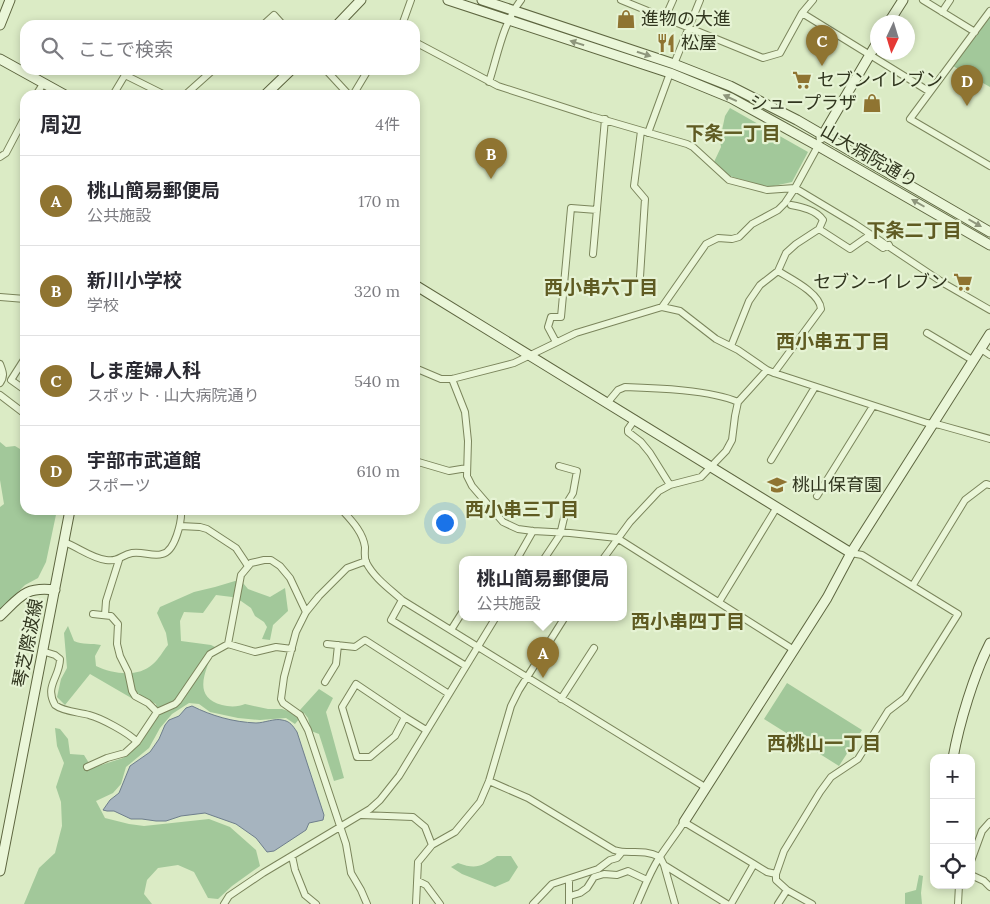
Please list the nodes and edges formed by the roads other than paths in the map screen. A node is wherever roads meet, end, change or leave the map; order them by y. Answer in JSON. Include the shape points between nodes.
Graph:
{"nodes":[{"id":1,"x":10,"y":0,"type":"edge"},
{"id":2,"x":361,"y":0,"type":"edge"},
{"id":3,"x":411,"y":0,"type":"edge"},
{"id":4,"x":448,"y":0,"type":"edge"},
{"id":5,"x":482,"y":0,"type":"edge"},
{"id":6,"x":521,"y":0,"type":"edge"},
{"id":7,"x":621,"y":0,"type":"edge"},
{"id":8,"x":673,"y":0,"type":"edge"},
{"id":9,"x":700,"y":0,"type":"edge"},
{"id":10,"x":813,"y":0,"type":"edge"},
{"id":11,"x":903,"y":0,"type":"edge"},
{"id":12,"x":923,"y":0,"type":"edge"},
{"id":13,"x":950,"y":0,"type":"edge"},
{"id":14,"x":514,"y":11,"type":"junction"},
{"id":15,"x":990,"y":11,"type":"edge"},
{"id":16,"x":942,"y":12,"type":"junction"},
{"id":17,"x":802,"y":13,"type":"junction"},
{"id":18,"x":893,"y":15,"type":"edge"},
{"id":19,"x":665,"y":18,"type":"junction"},
{"id":20,"x":268,"y":20,"type":"edge"},
{"id":21,"x":278,"y":20,"type":"edge"},
{"id":22,"x":342,"y":20,"type":"edge"},
{"id":23,"x":404,"y":20,"type":"edge"},
{"id":24,"x":509,"y":22,"type":"junction"},
{"id":25,"x":0,"y":25,"type":"edge"},
{"id":26,"x":689,"y":28,"type":"junction"},
{"id":27,"x":975,"y":32,"type":"junction"},
{"id":28,"x":420,"y":45,"type":"edge"},
{"id":29,"x":869,"y":54,"type":"junction"},
{"id":30,"x":0,"y":59,"type":"edge"},
{"id":31,"x":674,"y":64,"type":"junction"},
{"id":32,"x":20,"y":70,"type":"edge"},
{"id":33,"x":670,"y":73,"type":"junction"},
{"id":34,"x":28,"y":75,"type":"edge"},
{"id":35,"x":125,"y":75,"type":"edge"},
{"id":36,"x":125,"y":75,"type":"edge"},
{"id":37,"x":207,"y":75,"type":"edge"},
{"id":38,"x":286,"y":75,"type":"edge"},
{"id":39,"x":331,"y":75,"type":"edge"},
{"id":40,"x":365,"y":75,"type":"edge"},
{"id":41,"x":489,"y":82,"type":"junction"},
{"id":42,"x":44,"y":84,"type":"junction"},
{"id":43,"x":40,"y":90,"type":"edge"},
{"id":44,"x":55,"y":90,"type":"edge"},
{"id":45,"x":116,"y":90,"type":"edge"},
{"id":46,"x":155,"y":90,"type":"edge"},
{"id":47,"x":191,"y":90,"type":"edge"},
{"id":48,"x":270,"y":90,"type":"edge"},
{"id":49,"x":346,"y":90,"type":"edge"},
{"id":50,"x":354,"y":90,"type":"edge"},
{"id":51,"x":930,"y":92,"type":"junction"},
{"id":52,"x":605,"y":119,"type":"junction"},
{"id":53,"x":20,"y":128,"type":"edge"},
{"id":54,"x":18,"y":132,"type":"joint"},
{"id":55,"x":644,"y":132,"type":"junction"},
{"id":56,"x":822,"y":134,"type":"junction"},
{"id":57,"x":818,"y":146,"type":"junction"},
{"id":58,"x":0,"y":157,"type":"edge"},
{"id":59,"x":990,"y":166,"type":"edge"},
{"id":60,"x":795,"y":188,"type":"junction"},
{"id":61,"x":791,"y":205,"type":"dead end"},
{"id":62,"x":597,"y":210,"type":"junction"},
{"id":63,"x":819,"y":229,"type":"junction"},
{"id":64,"x":990,"y":232,"type":"edge"},
{"id":65,"x":888,"y":245,"type":"junction"},
{"id":66,"x":990,"y":245,"type":"edge"},
{"id":67,"x":593,"y":254,"type":"dead end"},
{"id":68,"x":778,"y":271,"type":"junction"},
{"id":69,"x":640,"y":277,"type":"dead end"},
{"id":70,"x":420,"y":288,"type":"edge"},
{"id":71,"x":0,"y":297,"type":"edge"},
{"id":72,"x":20,"y":298,"type":"edge"},
{"id":73,"x":662,"y":307,"type":"junction"},
{"id":74,"x":990,"y":310,"type":"edge"},
{"id":75,"x":927,"y":333,"type":"dead end"},
{"id":76,"x":990,"y":334,"type":"edge"},
{"id":77,"x":556,"y":342,"type":"junction"},
{"id":78,"x":731,"y":346,"type":"junction"},
{"id":79,"x":981,"y":349,"type":"junction"},
{"id":80,"x":990,"y":355,"type":"edge"},
{"id":81,"x":530,"y":356,"type":"junction"},
{"id":82,"x":974,"y":360,"type":"junction"},
{"id":83,"x":0,"y":364,"type":"edge"},
{"id":84,"x":20,"y":366,"type":"edge"},
{"id":85,"x":420,"y":370,"type":"edge"},
{"id":86,"x":767,"y":370,"type":"junction"},
{"id":87,"x":774,"y":373,"type":"junction"},
{"id":88,"x":452,"y":379,"type":"junction"},
{"id":89,"x":0,"y":383,"type":"edge"},
{"id":90,"x":20,"y":386,"type":"edge"},
{"id":91,"x":815,"y":387,"type":"junction"},
{"id":92,"x":0,"y":395,"type":"edge"},
{"id":93,"x":608,"y":402,"type":"junction"},
{"id":94,"x":738,"y":402,"type":"junction"},
{"id":95,"x":873,"y":406,"type":"junction"},
{"id":96,"x":20,"y":410,"type":"edge"},
{"id":97,"x":635,"y":419,"type":"junction"},
{"id":98,"x":934,"y":424,"type":"junction"},
{"id":99,"x":990,"y":439,"type":"edge"},
{"id":100,"x":771,"y":460,"type":"dead end"},
{"id":101,"x":420,"y":462,"type":"edge"},
{"id":102,"x":559,"y":466,"type":"dead end"},
{"id":103,"x":712,"y":466,"type":"junction"},
{"id":104,"x":466,"y":468,"type":"junction"},
{"id":105,"x":990,"y":484,"type":"edge"},
{"id":106,"x":670,"y":485,"type":"junction"},
{"id":107,"x":818,"y":496,"type":"dead end"},
{"id":108,"x":777,"y":507,"type":"junction"},
{"id":109,"x":69,"y":515,"type":"edge"},
{"id":110,"x":181,"y":515,"type":"edge"},
{"id":111,"x":346,"y":515,"type":"edge"},
{"id":112,"x":180,"y":526,"type":"junction"},
{"id":113,"x":533,"y":531,"type":"junction"},
{"id":114,"x":560,"y":532,"type":"junction"},
{"id":115,"x":617,"y":538,"type":"junction"},
{"id":116,"x":64,"y":542,"type":"junction"},
{"id":117,"x":851,"y":552,"type":"junction"},
{"id":118,"x":519,"y":556,"type":"edge"},
{"id":119,"x":546,"y":556,"type":"edge"},
{"id":120,"x":605,"y":556,"type":"edge"},
{"id":121,"x":119,"y":560,"type":"junction"},
{"id":122,"x":366,"y":561,"type":"junction"},
{"id":123,"x":248,"y":566,"type":"junction"},
{"id":124,"x":912,"y":585,"type":"junction"},
{"id":125,"x":55,"y":590,"type":"junction"},
{"id":126,"x":402,"y":600,"type":"junction"},
{"id":127,"x":719,"y":602,"type":"junction"},
{"id":128,"x":306,"y":612,"type":"junction"},
{"id":129,"x":93,"y":614,"type":"dead end"},
{"id":130,"x":105,"y":615,"type":"junction"},
{"id":131,"x":0,"y":616,"type":"edge"},
{"id":132,"x":459,"y":617,"type":"edge"},
{"id":133,"x":494,"y":621,"type":"edge"},
{"id":134,"x":563,"y":621,"type":"edge"},
{"id":135,"x":451,"y":630,"type":"junction"},
{"id":136,"x":990,"y":643,"type":"edge"},
{"id":137,"x":228,"y":644,"type":"junction"},
{"id":138,"x":327,"y":644,"type":"dead end"},
{"id":139,"x":338,"y":645,"type":"junction"},
{"id":140,"x":477,"y":648,"type":"junction"},
{"id":141,"x":594,"y":648,"type":"dead end"},
{"id":142,"x":292,"y":649,"type":"junction"},
{"id":143,"x":794,"y":650,"type":"junction"},
{"id":144,"x":42,"y":651,"type":"junction"},
{"id":145,"x":466,"y":666,"type":"junction"},
{"id":146,"x":527,"y":678,"type":"junction"},
{"id":147,"x":324,"y":682,"type":"dead end"},
{"id":148,"x":448,"y":694,"type":"junction"},
{"id":149,"x":561,"y":699,"type":"junction"},
{"id":150,"x":157,"y":712,"type":"junction"},
{"id":151,"x":405,"y":717,"type":"junction"},
{"id":152,"x":426,"y":730,"type":"junction"},
{"id":153,"x":137,"y":742,"type":"junction"},
{"id":154,"x":954,"y":754,"type":"edge"},
{"id":155,"x":87,"y":767,"type":"dead end"},
{"id":156,"x":489,"y":781,"type":"junction"},
{"id":157,"x":705,"y":788,"type":"junction"},
{"id":158,"x":361,"y":815,"type":"junction"},
{"id":159,"x":684,"y":822,"type":"junction"},
{"id":160,"x":990,"y":822,"type":"edge"},
{"id":161,"x":340,"y":827,"type":"junction"},
{"id":162,"x":432,"y":845,"type":"junction"},
{"id":163,"x":975,"y":851,"type":"edge"},
{"id":164,"x":622,"y":852,"type":"junction"},
{"id":165,"x":292,"y":856,"type":"junction"},
{"id":166,"x":660,"y":857,"type":"junction"},
{"id":167,"x":754,"y":864,"type":"junction"},
{"id":168,"x":664,"y":865,"type":"junction"},
{"id":169,"x":0,"y":871,"type":"edge"},
{"id":170,"x":776,"y":874,"type":"junction"},
{"id":171,"x":975,"y":877,"type":"edge"},
{"id":172,"x":569,"y":880,"type":"junction"},
{"id":173,"x":647,"y":880,"type":"junction"},
{"id":174,"x":418,"y":881,"type":"junction"},
{"id":175,"x":990,"y":887,"type":"edge"},
{"id":176,"x":959,"y":889,"type":"edge"},
{"id":177,"x":787,"y":890,"type":"junction"},
{"id":178,"x":570,"y":896,"type":"junction"},
{"id":179,"x":224,"y":904,"type":"edge"},
{"id":180,"x":316,"y":904,"type":"edge"},
{"id":181,"x":366,"y":904,"type":"edge"},
{"id":182,"x":416,"y":904,"type":"edge"},
{"id":183,"x":440,"y":904,"type":"edge"},
{"id":184,"x":533,"y":904,"type":"edge"},
{"id":185,"x":569,"y":904,"type":"edge"},
{"id":186,"x":637,"y":904,"type":"edge"},
{"id":187,"x":675,"y":904,"type":"edge"},
{"id":188,"x":729,"y":904,"type":"edge"},
{"id":189,"x":778,"y":904,"type":"edge"},
{"id":190,"x":812,"y":904,"type":"edge"},
{"id":191,"x":958,"y":904,"type":"edge"}],
"edges":[{"from":1,"to":25,"type":"street"},
{"from":2,"to":22,"type":"street"},
{"from":3,"to":23,"type":"street"},
{"from":4,"to":24,"type":"street","name":"山大病院通り"},
{"from":5,"to":14,"type":"street","name":"山大病院通り"},
{"from":6,"to":14,"type":"street"},
{"from":7,"to":19,"type":"street"},
{"from":8,"to":19,"type":"street"},
{"from":9,"to":26,"type":"street"},
{"from":10,"to":17,"type":"street"},
{"from":11,"to":18,"type":"street"},
{"from":12,"to":16,"type":"street"},
{"from":13,"to":16,"type":"street"},
{"from":14,"to":24,"type":"street"},
{"from":14,"to":31,"type":"street","name":"山大病院通り","one_way":true},
{"from":15,"to":27,"type":"street"},
{"from":16,"to":27,"type":"street"},
{"from":17,"to":26,"type":"street","via":[[780,54],[763,58]]},
{"from":17,"to":29,"type":"street"},
{"from":19,"to":26,"type":"street"},
{"from":20,"to":21,"type":"street","via":[[274,15]]},
{"from":33,"to":24,"type":"street","name":"山大病院通り","one_way":true},
{"from":24,"to":41,"type":"street"},
{"from":26,"to":31,"type":"street"},
{"from":27,"to":51,"type":"street"},
{"from":28,"to":41,"type":"street"},
{"from":29,"to":51,"type":"street"},
{"from":29,"to":56,"type":"street"},
{"from":30,"to":32,"type":"street"},
{"from":31,"to":56,"type":"street","name":"山大病院通り","via":[[730,86]]},
{"from":33,"to":55,"type":"street"},
{"from":57,"to":33,"type":"street","name":"山大病院通り","one_way":true,"via":[[731,98]]},
{"from":34,"to":42,"type":"street"},
{"from":35,"to":46,"type":"street"},
{"from":36,"to":45,"type":"street"},
{"from":37,"to":47,"type":"street"},
{"from":38,"to":48,"type":"street"},
{"from":39,"to":49,"type":"street"},
{"from":40,"to":50,"type":"street"},
{"from":41,"to":52,"type":"street"},
{"from":42,"to":43,"type":"street"},
{"from":42,"to":44,"type":"street"},
{"from":51,"to":59,"type":"street","via":[[910,119]]},
{"from":52,"to":55,"type":"street"},
{"from":52,"to":62,"type":"street"},
{"from":53,"to":54,"type":"street"},
{"from":54,"to":58,"type":"street","via":[[6,153]]},
{"from":55,"to":60,"type":"street","via":[[693,147],[729,180],[767,190]]},
{"from":55,"to":69,"type":"street","via":[[634,186],[645,199]]},
{"from":56,"to":57,"type":"street"},
{"from":56,"to":64,"type":"street","name":"山大病院通り","one_way":true},
{"from":57,"to":60,"type":"street"},
{"from":66,"to":57,"type":"street","name":"山大病院通り","one_way":true},
{"from":60,"to":65,"type":"street"},
{"from":60,"to":73,"type":"street","via":[[778,210],[752,224],[739,237],[718,238],[706,244]]},
{"from":61,"to":63,"type":"street","via":[[807,208],[821,216],[823,220]]},
{"from":62,"to":67,"type":"street"},
{"from":62,"to":77,"type":"street","via":[[571,208],[561,317],[551,317],[548,327]]},
{"from":63,"to":65,"type":"street","via":[[850,249],[867,237],[883,248]]},
{"from":63,"to":68,"type":"street","via":[[786,254]]},
{"from":65,"to":74,"type":"street"},
{"from":68,"to":78,"type":"street","via":[[749,301]]},
{"from":68,"to":87,"type":"street","via":[[821,302],[821,309]]},
{"from":70,"to":81,"type":"street"},
{"from":71,"to":72,"type":"street"},
{"from":73,"to":77,"type":"street","via":[[583,330]]},
{"from":73,"to":78,"type":"street","via":[[680,311],[716,339]]},
{"from":75,"to":82,"type":"street"},
{"from":76,"to":79,"type":"street"},
{"from":77,"to":81,"type":"street"},
{"from":78,"to":86,"type":"street"},
{"from":79,"to":80,"type":"street"},
{"from":79,"to":82,"type":"street"},
{"from":81,"to":88,"type":"street"},
{"from":81,"to":93,"type":"street"},
{"from":82,"to":98,"type":"street"},
{"from":83,"to":89,"type":"street","via":[[4,373]]},
{"from":84,"to":90,"type":"street","via":[[11,380]]},
{"from":85,"to":88,"type":"street","via":[[442,379]]},
{"from":86,"to":87,"type":"street"},
{"from":86,"to":94,"type":"street"},
{"from":87,"to":91,"type":"street"},
{"from":88,"to":104,"type":"street","via":[[465,412]]},
{"from":91,"to":95,"type":"street"},
{"from":91,"to":100,"type":"street"},
{"from":92,"to":96,"type":"street"},
{"from":93,"to":94,"type":"street","via":[[625,387],[704,393]]},
{"from":93,"to":97,"type":"street"},
{"from":94,"to":103,"type":"street","via":[[732,440]]},
{"from":95,"to":98,"type":"street"},
{"from":95,"to":107,"type":"street"},
{"from":97,"to":103,"type":"street"},
{"from":97,"to":106,"type":"street","via":[[628,432],[641,442]]},
{"from":98,"to":99,"type":"street"},
{"from":98,"to":117,"type":"street"},
{"from":101,"to":104,"type":"street","via":[[449,471]]},
{"from":102,"to":114,"type":"street","via":[[577,471]]},
{"from":103,"to":106,"type":"street","via":[[701,478]]},
{"from":103,"to":108,"type":"street"},
{"from":104,"to":113,"type":"street","via":[[472,486],[503,522]]},
{"from":105,"to":124,"type":"street","via":[[965,500]]},
{"from":106,"to":115,"type":"street","via":[[659,491]]},
{"from":108,"to":117,"type":"street"},
{"from":108,"to":127,"type":"street"},
{"from":109,"to":116,"type":"street","name":"琴芝際波線"},
{"from":110,"to":112,"type":"street"},
{"from":111,"to":122,"type":"street","via":[[362,538]]},
{"from":112,"to":121,"type":"street","via":[[166,553],[130,553]]},
{"from":112,"to":123,"type":"street","via":[[207,529],[236,548]]},
{"from":113,"to":114,"type":"street"},
{"from":113,"to":118,"type":"street"},
{"from":114,"to":115,"type":"street"},
{"from":114,"to":119,"type":"street"},
{"from":115,"to":120,"type":"street"},
{"from":115,"to":127,"type":"street"},
{"from":116,"to":121,"type":"street","via":[[94,557]]},
{"from":116,"to":125,"type":"street","name":"琴芝際波線"},
{"from":117,"to":124,"type":"street","via":[[862,555]]},
{"from":117,"to":143,"type":"street","via":[[828,598]]},
{"from":121,"to":130,"type":"street"},
{"from":122,"to":126,"type":"street","via":[[380,580]]},
{"from":122,"to":128,"type":"street","via":[[347,568]]},
{"from":123,"to":128,"type":"street","via":[[264,560],[275,562],[290,578]]},
{"from":123,"to":137,"type":"street","via":[[241,575]]},
{"from":124,"to":170,"type":"street","via":[[958,614],[905,698],[888,710],[858,759],[831,777],[820,792],[784,851]]},
{"from":125,"to":131,"type":"street","via":[[41,588],[22,594]]},
{"from":125,"to":144,"type":"street","name":"琴芝際波線"},
{"from":126,"to":135,"type":"street"},
{"from":126,"to":145,"type":"street","via":[[391,620]]},
{"from":127,"to":143,"type":"street"},
{"from":128,"to":142,"type":"street"},
{"from":129,"to":130,"type":"street"},
{"from":130,"to":150,"type":"street","via":[[111,616],[118,624],[117,644],[132,691]]},
{"from":132,"to":135,"type":"street"},
{"from":133,"to":140,"type":"street"},
{"from":134,"to":146,"type":"street"},
{"from":135,"to":140,"type":"street"},
{"from":136,"to":154,"type":"street"},
{"from":137,"to":142,"type":"street","via":[[255,652],[276,647]]},
{"from":137,"to":150,"type":"street","via":[[210,654],[175,704]]},
{"from":138,"to":139,"type":"street"},
{"from":139,"to":147,"type":"street","via":[[336,664]]},
{"from":139,"to":148,"type":"street","via":[[355,646],[365,640]]},
{"from":140,"to":145,"type":"street"},
{"from":140,"to":146,"type":"street"},
{"from":141,"to":149,"type":"street"},
{"from":142,"to":161,"type":"street","via":[[281,699],[300,715],[308,730]]},
{"from":143,"to":157,"type":"street"},
{"from":144,"to":153,"type":"street","via":[[60,659],[51,691],[55,705],[93,716],[124,731]]},
{"from":144,"to":169,"type":"street","name":"琴芝際波線"},
{"from":145,"to":148,"type":"street"},
{"from":146,"to":149,"type":"street"},
{"from":146,"to":156,"type":"street","via":[[511,706]]},
{"from":148,"to":152,"type":"street"},
{"from":149,"to":157,"type":"street"},
{"from":150,"to":153,"type":"street"},
{"from":151,"to":151,"type":"street","via":[[356,684],[342,707],[357,757],[370,757],[395,736]]},
{"from":151,"to":152,"type":"street"},
{"from":152,"to":158,"type":"street","via":[[384,796]]},
{"from":153,"to":155,"type":"street","via":[[126,753]]},
{"from":156,"to":162,"type":"street","via":[[480,802],[455,832]]},
{"from":156,"to":164,"type":"street","via":[[528,798]]},
{"from":157,"to":159,"type":"street"},
{"from":158,"to":161,"type":"street"},
{"from":158,"to":162,"type":"street","via":[[413,817],[425,827]]},
{"from":159,"to":166,"type":"street"},
{"from":159,"to":167,"type":"street"},
{"from":160,"to":163,"type":"street","via":[[982,831]]},
{"from":161,"to":165,"type":"street"},
{"from":161,"to":181,"type":"street","via":[[351,873]]},
{"from":162,"to":174,"type":"street","via":[[418,862]]},
{"from":164,"to":166,"type":"street","via":[[642,851]]},
{"from":164,"to":172,"type":"street","via":[[598,869]]},
{"from":165,"to":179,"type":"street","via":[[229,896]]},
{"from":165,"to":180,"type":"street","via":[[305,895]]},
{"from":166,"to":168,"type":"street"},
{"from":166,"to":173,"type":"street"},
{"from":167,"to":170,"type":"street"},
{"from":167,"to":188,"type":"street"},
{"from":168,"to":187,"type":"street"},
{"from":168,"to":188,"type":"street"},
{"from":170,"to":177,"type":"street","via":[[776,880]]},
{"from":171,"to":175,"type":"street"},
{"from":172,"to":178,"type":"street"},
{"from":172,"to":184,"type":"street","via":[[552,884]]},
{"from":173,"to":178,"type":"street","via":[[628,871],[599,875],[587,888]]},
{"from":173,"to":186,"type":"street"},
{"from":174,"to":182,"type":"street"},
{"from":174,"to":183,"type":"street","via":[[426,885]]},
{"from":176,"to":191,"type":"street"},
{"from":177,"to":189,"type":"street"},
{"from":177,"to":190,"type":"street"},
{"from":178,"to":185,"type":"street"}]}
